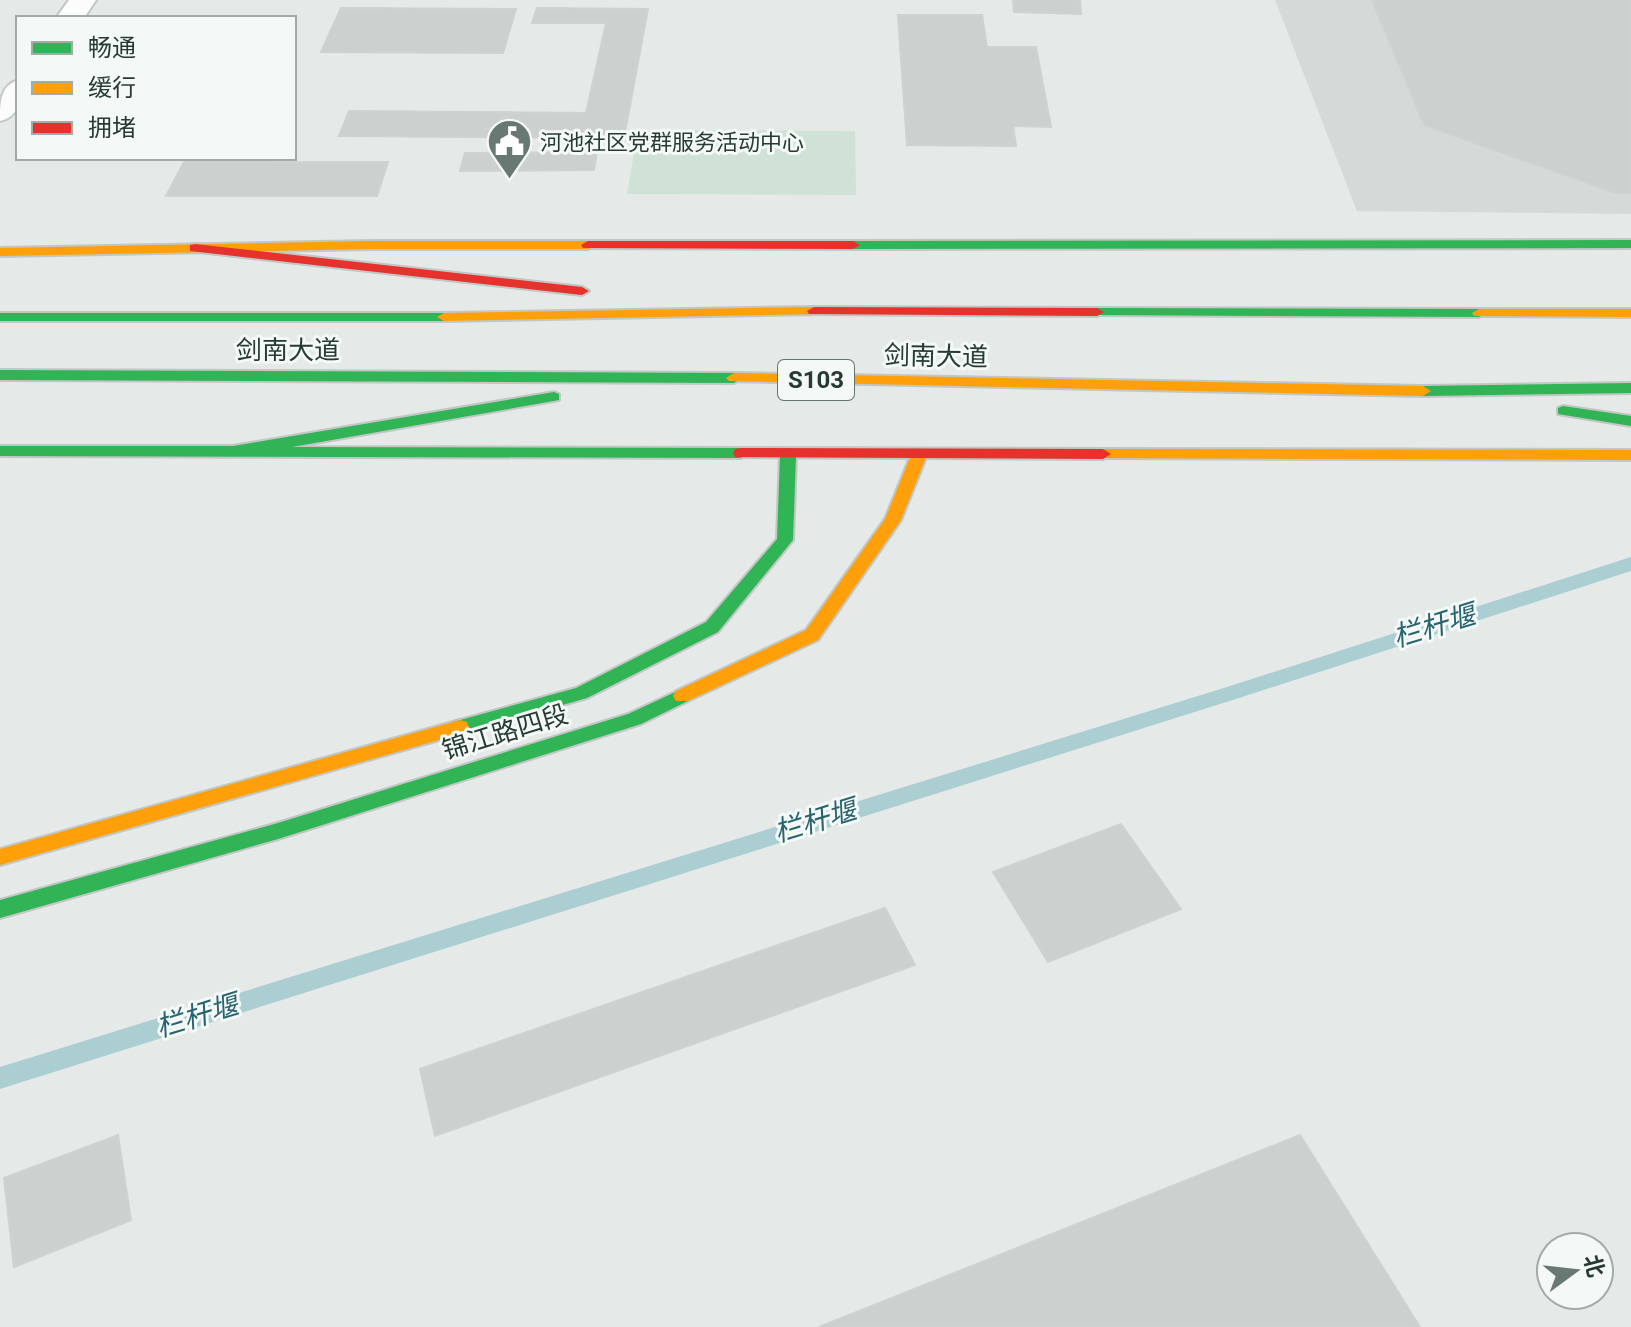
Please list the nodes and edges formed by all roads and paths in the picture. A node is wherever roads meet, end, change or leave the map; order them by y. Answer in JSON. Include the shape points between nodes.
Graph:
{"nodes":[{"id":1,"x":1631,"y":244,"type":"edge"},
{"id":2,"x":195,"y":248,"type":"junction"},
{"id":3,"x":0,"y":252,"type":"edge"},
{"id":4,"x":598,"y":292,"type":"dead end"},
{"id":5,"x":1616,"y":294,"type":"dead end"},
{"id":6,"x":629,"y":296,"type":"dead end"},
{"id":7,"x":771,"y":311,"type":"junction"},
{"id":8,"x":1477,"y":313,"type":"junction"},
{"id":9,"x":1631,"y":313,"type":"edge"},
{"id":10,"x":0,"y":317,"type":"edge"},
{"id":11,"x":0,"y":375,"type":"edge"},
{"id":12,"x":674,"y":377,"type":"junction"},
{"id":13,"x":1631,"y":388,"type":"edge"},
{"id":14,"x":1418,"y":391,"type":"junction"},
{"id":15,"x":1631,"y":421,"type":"edge"},
{"id":16,"x":0,"y":451,"type":"edge"},
{"id":17,"x":225,"y":453,"type":"junction"},
{"id":18,"x":788,"y":455,"type":"junction"},
{"id":19,"x":919,"y":455,"type":"junction"},
{"id":20,"x":1631,"y":455,"type":"edge"},
{"id":21,"x":0,"y":857,"type":"edge"},
{"id":22,"x":0,"y":909,"type":"edge"}],
"edges":[{"from":1,"to":2,"type":"main road"},
{"from":2,"to":3,"type":"main road"},
{"from":2,"to":4,"type":"main road"},
{"from":5,"to":8,"type":"main road"},
{"from":6,"to":7,"type":"main road"},
{"from":7,"to":8,"type":"main road","name":"剑南大道"},
{"from":7,"to":10,"type":"main road","name":"剑南大道"},
{"from":8,"to":9,"type":"main road","name":"剑南大道"},
{"from":11,"to":12,"type":"main road","name":"剑南大道","number":"S103"},
{"from":12,"to":14,"type":"main road","name":"剑南大道","number":"S103"},
{"from":12,"to":17,"type":"main road"},
{"from":13,"to":14,"type":"main road","name":"剑南大道","number":"S103"},
{"from":14,"to":15,"type":"main road"},
{"from":16,"to":17,"type":"main road"},
{"from":17,"to":18,"type":"main road"},
{"from":18,"to":19,"type":"main road"},
{"from":18,"to":21,"type":"main road","name":"锦江路四段","via":[[785,540],[712,627],[581,693]]},
{"from":19,"to":20,"type":"main road"},
{"from":19,"to":22,"type":"main road","name":"锦江路四段","via":[[893,520],[812,635],[634,719],[278,831]]}]}
